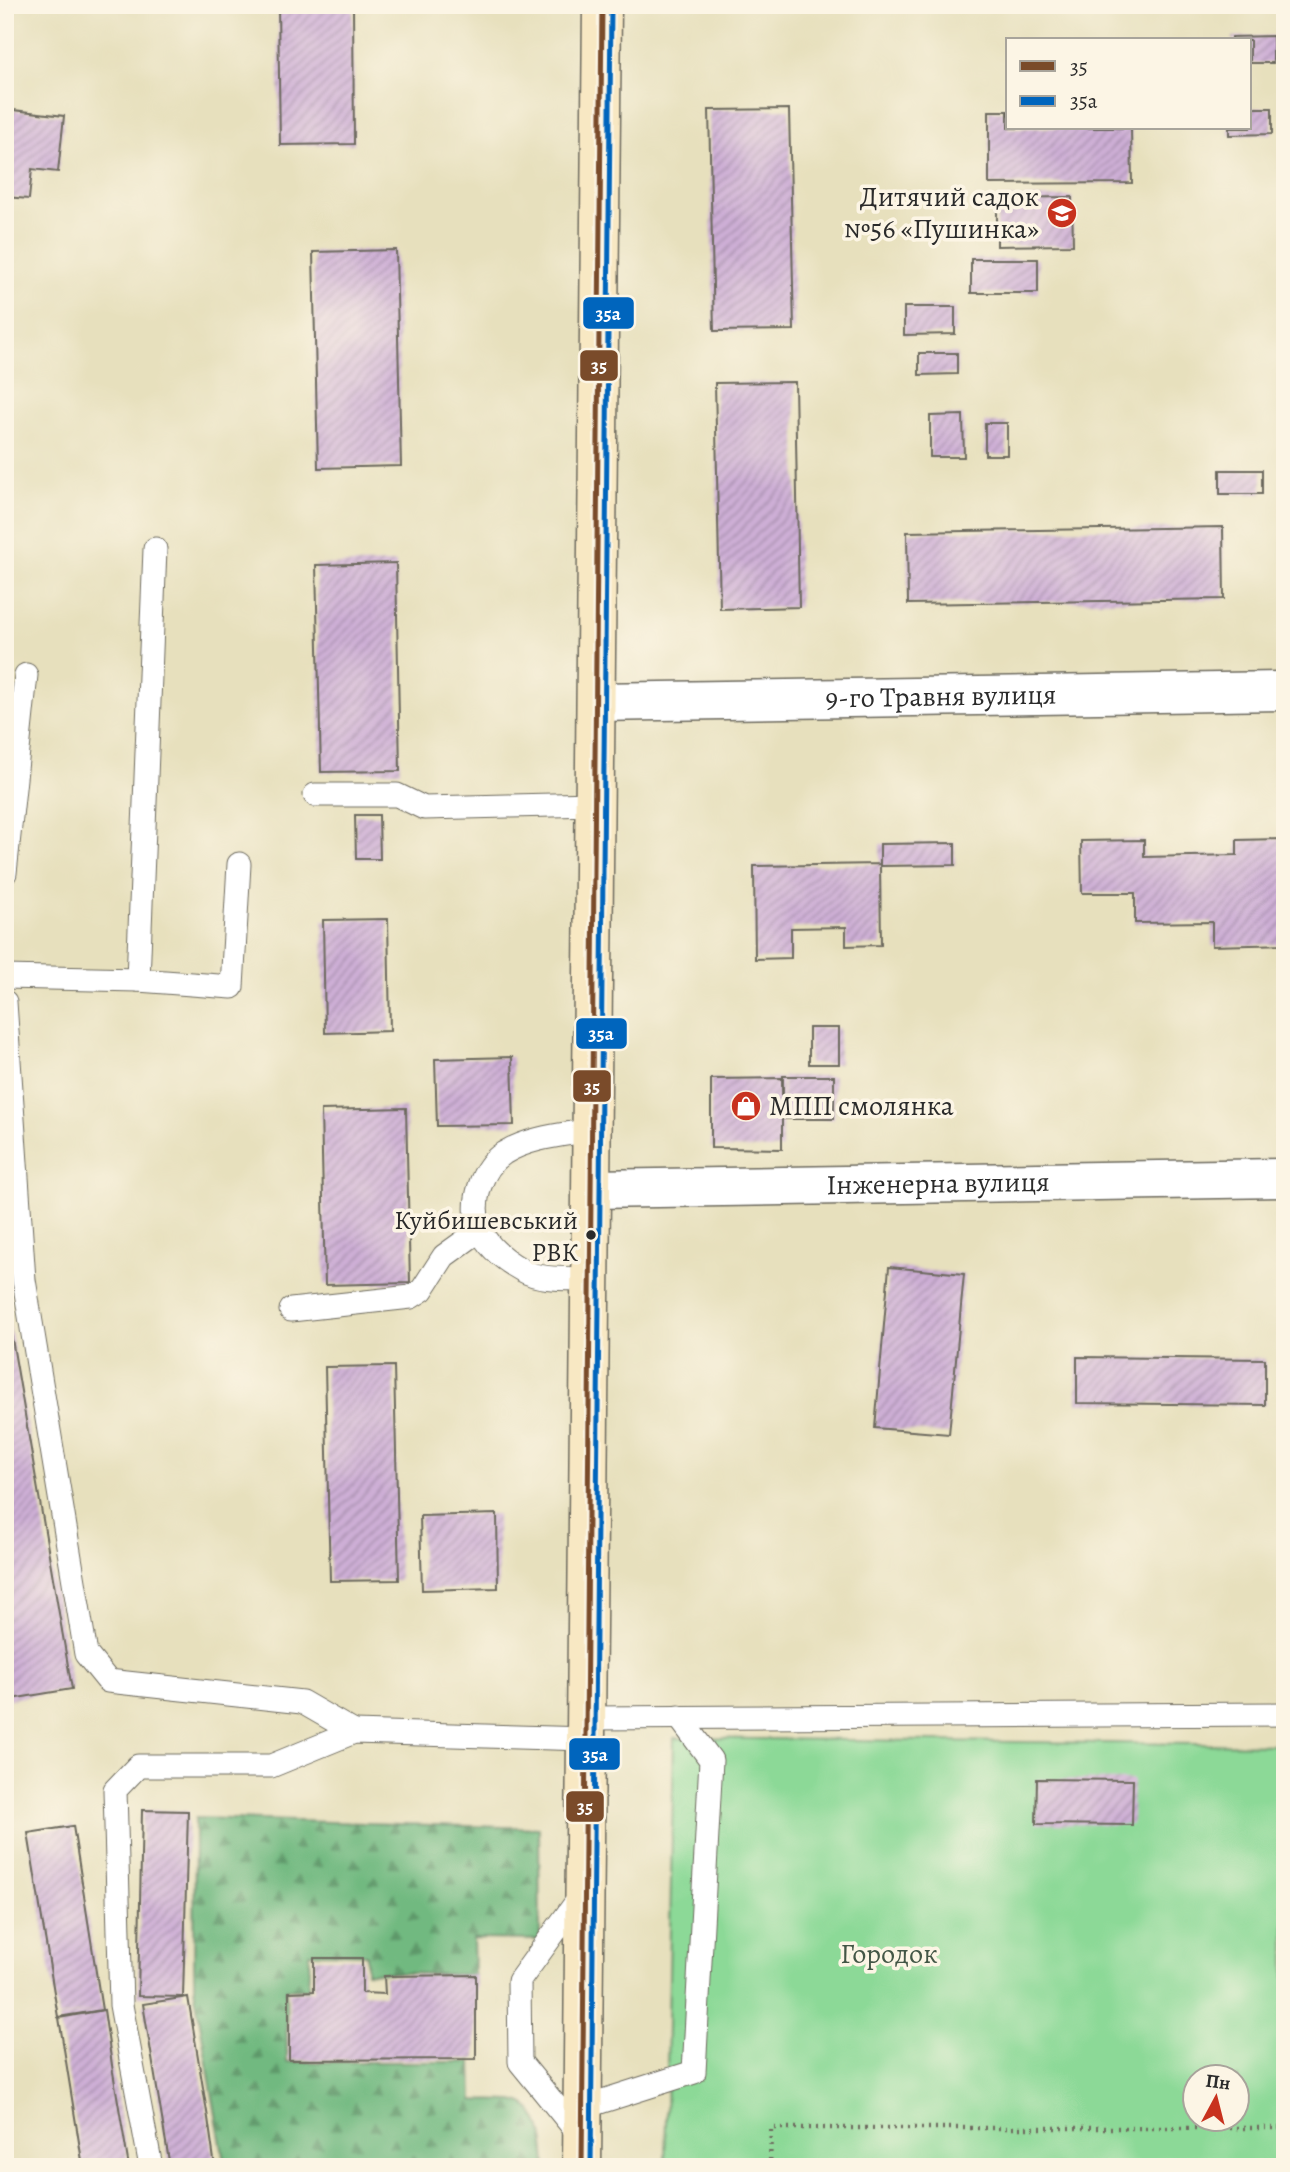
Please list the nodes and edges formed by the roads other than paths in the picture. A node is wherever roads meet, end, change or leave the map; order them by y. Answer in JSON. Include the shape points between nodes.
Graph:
{"nodes":[{"id":1,"x":602,"y":5,"type":"edge"},
{"id":2,"x":155,"y":549,"type":"dead end"},
{"id":3,"x":26,"y":675,"type":"dead end"},
{"id":4,"x":1285,"y":691,"type":"edge"},
{"id":5,"x":596,"y":702,"type":"junction"},
{"id":6,"x":315,"y":795,"type":"dead end"},
{"id":7,"x":595,"y":804,"type":"junction"},
{"id":8,"x":239,"y":864,"type":"dead end"},
{"id":9,"x":5,"y":873,"type":"edge"},
{"id":10,"x":5,"y":978,"type":"edge"},
{"id":11,"x":138,"y":980,"type":"junction"},
{"id":12,"x":5,"y":1002,"type":"edge"},
{"id":13,"x":592,"y":1130,"type":"junction"},
{"id":14,"x":1285,"y":1178,"type":"edge"},
{"id":15,"x":592,"y":1189,"type":"junction"},
{"id":16,"x":480,"y":1230,"type":"junction"},
{"id":17,"x":591,"y":1279,"type":"junction"},
{"id":18,"x":291,"y":1310,"type":"dead end"},
{"id":19,"x":1285,"y":1714,"type":"edge"},
{"id":20,"x":679,"y":1717,"type":"junction"},
{"id":21,"x":587,"y":1728,"type":"junction"},
{"id":22,"x":354,"y":1732,"type":"junction"},
{"id":23,"x":585,"y":1891,"type":"junction"},
{"id":24,"x":583,"y":2138,"type":"edge"},
{"id":25,"x":151,"y":2167,"type":"edge"}],
"edges":[{"from":1,"to":5,"type":"main road"},
{"from":2,"to":11,"type":"lane"},
{"from":3,"to":9,"type":"lane"},
{"from":4,"to":5,"type":"street","name":"9-го Травня вулиця"},
{"from":5,"to":7,"type":"main road"},
{"from":6,"to":7,"type":"lane","via":[[397,795],[424,808]]},
{"from":7,"to":13,"type":"main road"},
{"from":8,"to":11,"type":"lane","via":[[232,987]]},
{"from":10,"to":11,"type":"lane"},
{"from":12,"to":22,"type":"lane","via":[[24,1280],[86,1654],[108,1681],[302,1702]]},
{"from":13,"to":15,"type":"main road"},
{"from":13,"to":16,"type":"lane","via":[[527,1142],[503,1154],[485,1171],[477,1210]]},
{"from":14,"to":15,"type":"street","name":"Інженерна вулиця"},
{"from":15,"to":17,"type":"main road"},
{"from":16,"to":17,"type":"lane","via":[[498,1254],[524,1272]]},
{"from":16,"to":18,"type":"lane","via":[[444,1256],[422,1290],[411,1297]]},
{"from":17,"to":21,"type":"main road"},
{"from":19,"to":20,"type":"lane"},
{"from":20,"to":21,"type":"lane"},
{"from":20,"to":24,"type":"lane","via":[[711,1760],[694,2073]]},
{"from":21,"to":22,"type":"lane"},
{"from":21,"to":23,"type":"main road"},
{"from":22,"to":25,"type":"lane","via":[[271,1766],[138,1766],[116,1790],[121,2006]]},
{"from":23,"to":24,"type":"main road"},
{"from":23,"to":24,"type":"lane","via":[[519,1981],[520,2062]]}]}
